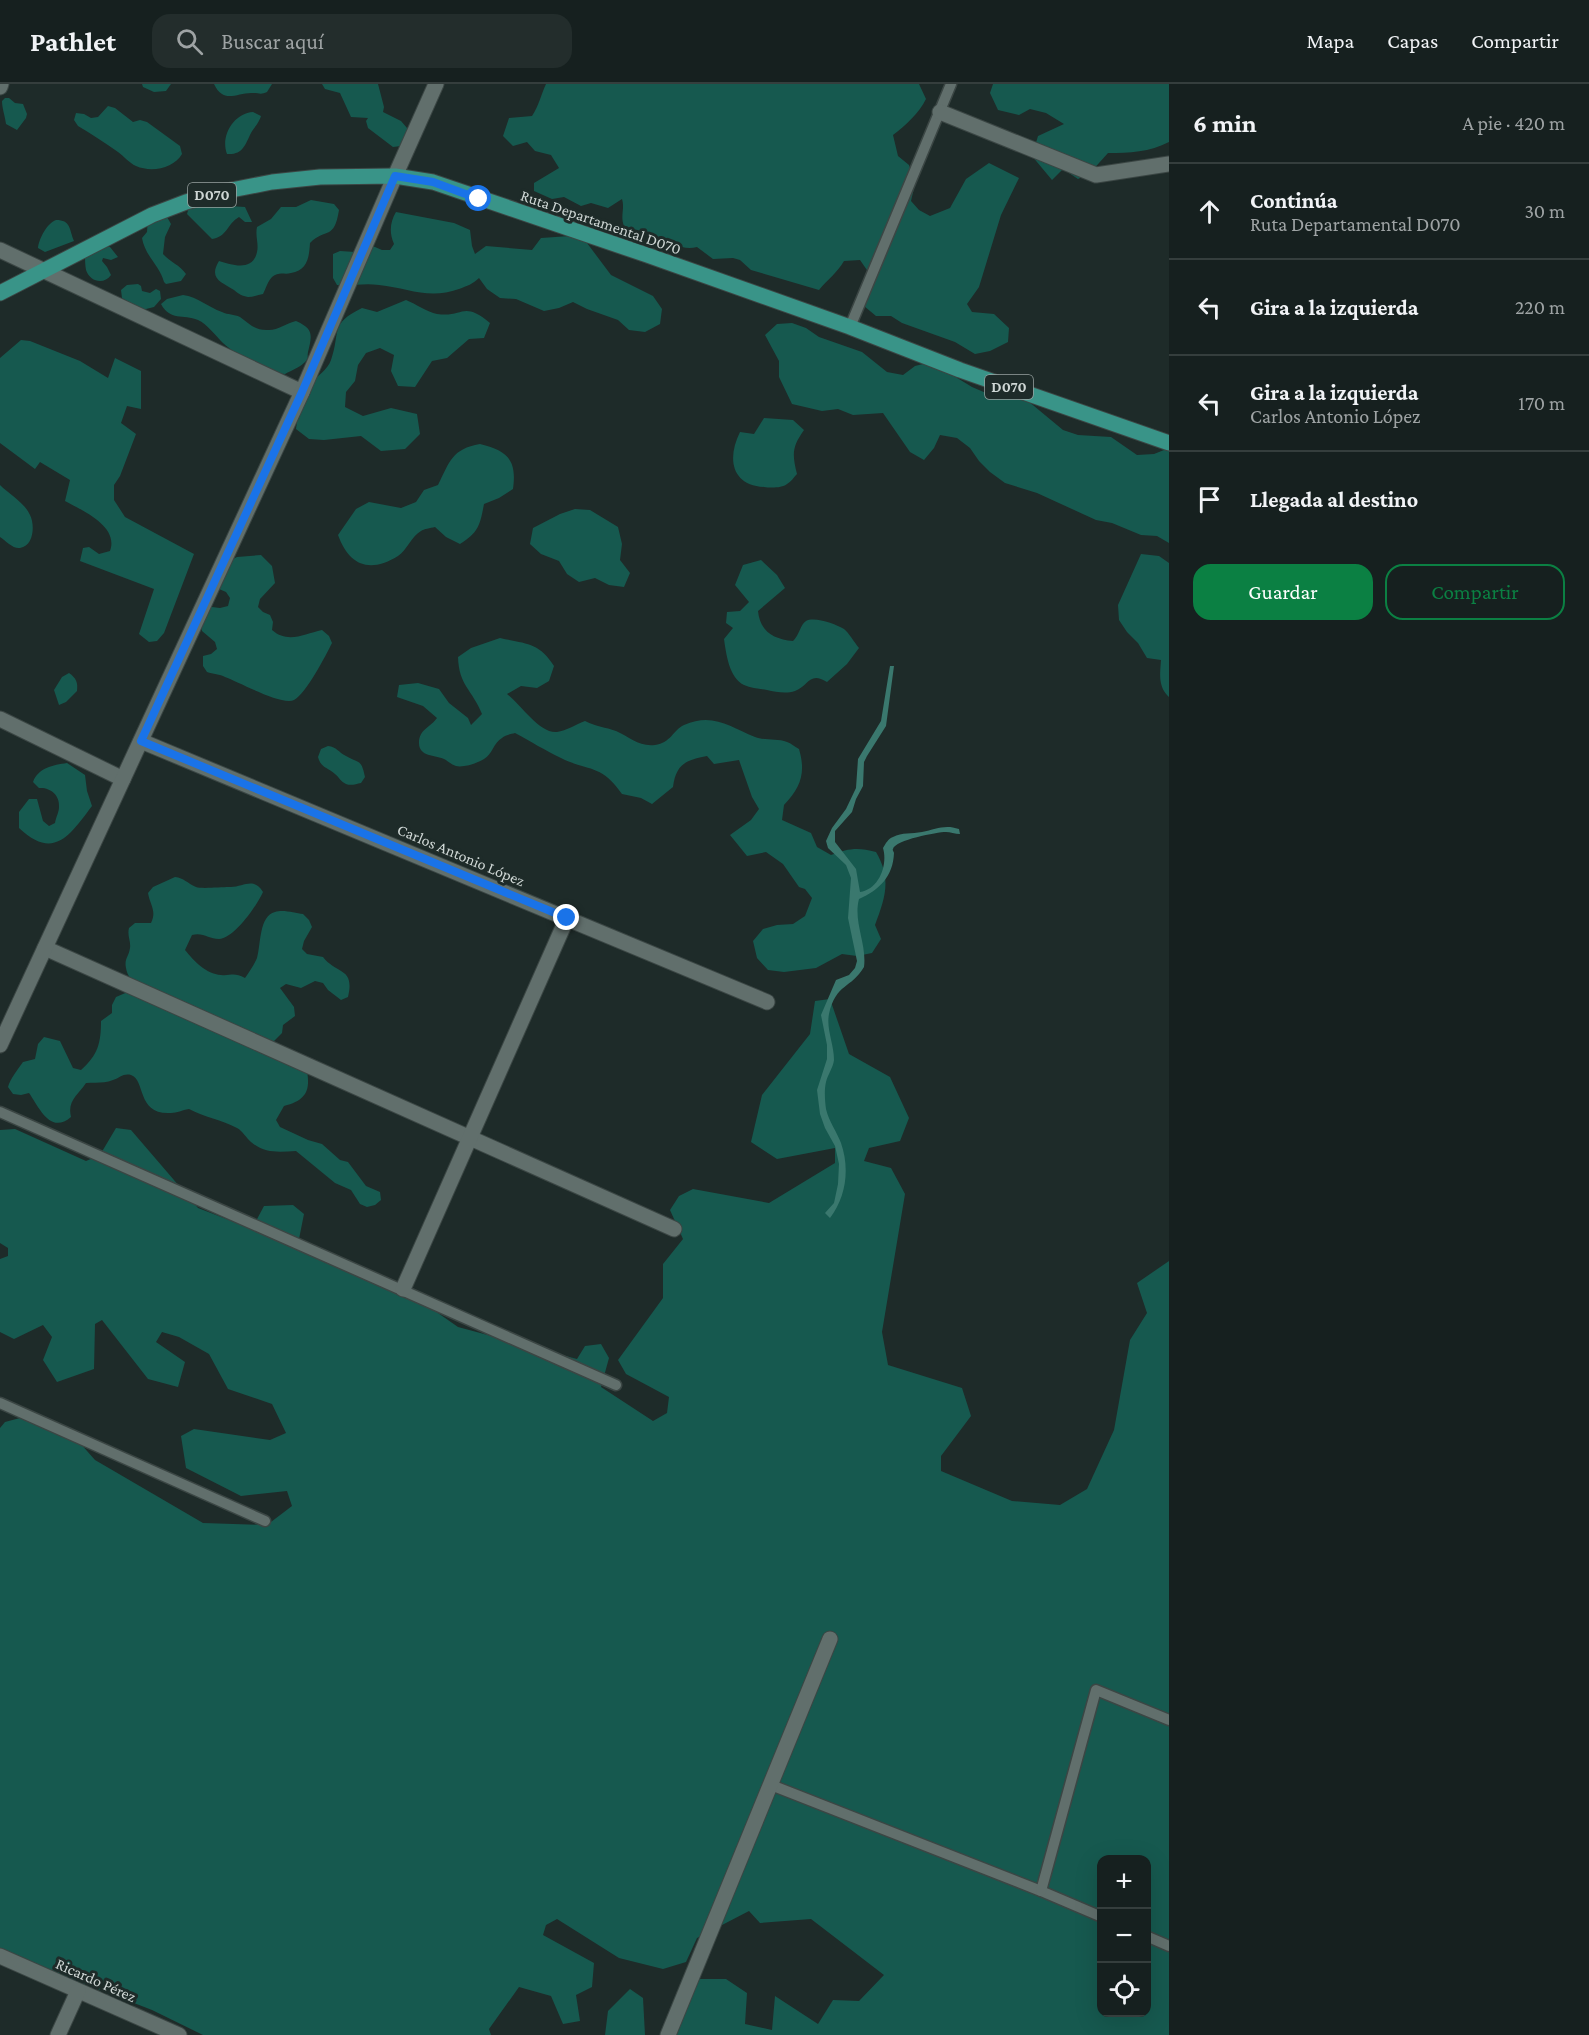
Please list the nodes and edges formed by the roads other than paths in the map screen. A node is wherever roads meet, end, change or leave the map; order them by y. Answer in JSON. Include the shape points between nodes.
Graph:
{"nodes":[{"id":1,"x":436,"y":84,"type":"edge"},
{"id":2,"x":951,"y":84,"type":"edge"},
{"id":3,"x":940,"y":112,"type":"junction"},
{"id":4,"x":1169,"y":164,"type":"edge"},
{"id":5,"x":395,"y":176,"type":"junction"},
{"id":6,"x":0,"y":250,"type":"edge"},
{"id":7,"x":42,"y":270,"type":"junction"},
{"id":8,"x":0,"y":292,"type":"edge"},
{"id":9,"x":850,"y":327,"type":"junction"},
{"id":10,"x":302,"y":392,"type":"junction"},
{"id":11,"x":1169,"y":443,"type":"edge"},
{"id":12,"x":0,"y":719,"type":"edge"},
{"id":13,"x":141,"y":741,"type":"junction"},
{"id":14,"x":123,"y":778,"type":"junction"},
{"id":15,"x":567,"y":918,"type":"junction"},
{"id":16,"x":45,"y":948,"type":"junction"},
{"id":17,"x":767,"y":1002,"type":"dead end"},
{"id":18,"x":0,"y":1045,"type":"edge"},
{"id":19,"x":0,"y":1112,"type":"edge"},
{"id":20,"x":469,"y":1138,"type":"junction"},
{"id":21,"x":674,"y":1229,"type":"dead end"},
{"id":22,"x":402,"y":1290,"type":"junction"},
{"id":23,"x":616,"y":1385,"type":"dead end"},
{"id":24,"x":0,"y":1403,"type":"edge"},
{"id":25,"x":265,"y":1521,"type":"dead end"},
{"id":26,"x":830,"y":1639,"type":"dead end"},
{"id":27,"x":1169,"y":1720,"type":"edge"},
{"id":28,"x":771,"y":1785,"type":"junction"},
{"id":29,"x":1041,"y":1891,"type":"junction"},
{"id":30,"x":1097,"y":1915,"type":"edge"},
{"id":31,"x":1151,"y":1938,"type":"edge"},
{"id":32,"x":1169,"y":1946,"type":"edge"},
{"id":33,"x":0,"y":1956,"type":"edge"},
{"id":34,"x":78,"y":1991,"type":"junction"},
{"id":35,"x":58,"y":2035,"type":"edge"},
{"id":36,"x":179,"y":2035,"type":"edge"},
{"id":37,"x":668,"y":2035,"type":"edge"}],
"edges":[{"from":1,"to":5,"type":"street"},
{"from":2,"to":3,"type":"lane"},
{"from":3,"to":4,"type":"street","via":[[1096,175]]},
{"from":3,"to":9,"type":"lane"},
{"from":5,"to":7,"type":"main road","name":"Ruta Departamental D070","number":"D070","via":[[320,177],[221,192],[152,215]]},
{"from":5,"to":9,"type":"main road","name":"Ruta Departamental D070","number":"D070","via":[[433,182]]},
{"from":5,"to":10,"type":"street"},
{"from":6,"to":7,"type":"street"},
{"from":7,"to":8,"type":"main road","name":"Ruta Departamental D070","number":"D070"},
{"from":7,"to":10,"type":"street"},
{"from":9,"to":11,"type":"main road","number":"D070"},
{"from":10,"to":13,"type":"street"},
{"from":12,"to":14,"type":"street"},
{"from":13,"to":14,"type":"street"},
{"from":13,"to":15,"type":"street","name":"Carlos Antonio López"},
{"from":14,"to":16,"type":"street"},
{"from":15,"to":17,"type":"street","name":"Carlos Antonio López"},
{"from":15,"to":20,"type":"street"},
{"from":16,"to":18,"type":"street"},
{"from":16,"to":20,"type":"street"},
{"from":19,"to":22,"type":"lane"},
{"from":20,"to":21,"type":"street"},
{"from":20,"to":22,"type":"street"},
{"from":22,"to":23,"type":"lane"},
{"from":24,"to":25,"type":"lane"},
{"from":26,"to":28,"type":"street"},
{"from":27,"to":29,"type":"lane","via":[[1096,1690]]},
{"from":28,"to":29,"type":"lane"},
{"from":28,"to":37,"type":"street"},
{"from":29,"to":30,"type":"lane"},
{"from":31,"to":32,"type":"lane"},
{"from":33,"to":34,"type":"street","name":"Ricardo Pérez"},
{"from":34,"to":35,"type":"street"},
{"from":34,"to":36,"type":"street","name":"Ricardo Pérez"}]}
